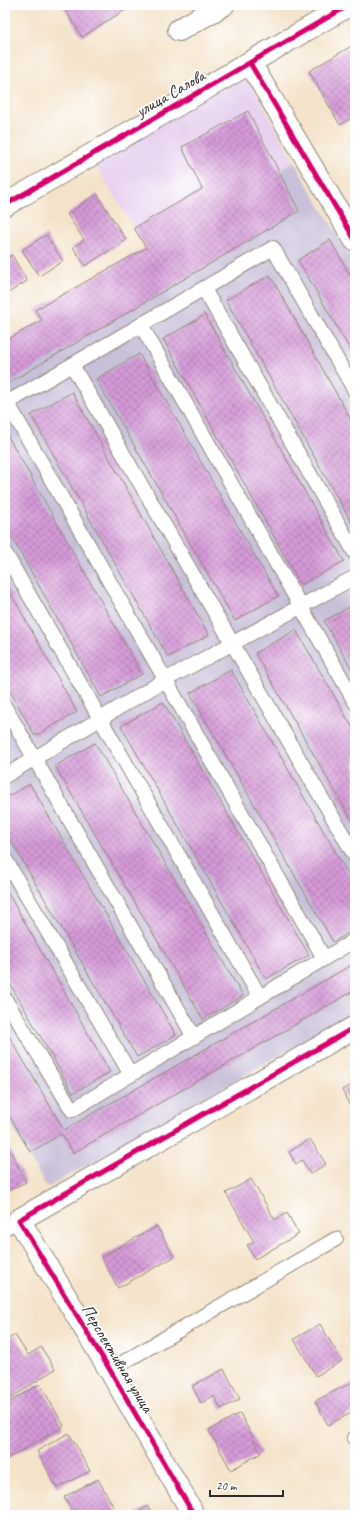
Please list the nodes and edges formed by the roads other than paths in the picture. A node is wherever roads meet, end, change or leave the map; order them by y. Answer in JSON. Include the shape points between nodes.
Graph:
{"nodes":[{"id":1,"x":223,"y":5,"type":"edge"},
{"id":2,"x":349,"y":5,"type":"edge"},
{"id":3,"x":179,"y":30,"type":"dead end"},
{"id":4,"x":250,"y":63,"type":"junction"},
{"id":5,"x":5,"y":205,"type":"edge"},
{"id":6,"x":355,"y":240,"type":"edge"},
{"id":7,"x":204,"y":289,"type":"junction"},
{"id":8,"x":141,"y":325,"type":"junction"},
{"id":9,"x":72,"y":364,"type":"junction"},
{"id":10,"x":355,"y":391,"type":"edge"},
{"id":11,"x":6,"y":403,"type":"edge"},
{"id":12,"x":5,"y":553,"type":"edge"},
{"id":13,"x":355,"y":554,"type":"edge"},
{"id":14,"x":355,"y":577,"type":"edge"},
{"id":15,"x":302,"y":608,"type":"junction"},
{"id":16,"x":233,"y":644,"type":"junction"},
{"id":17,"x":165,"y":680,"type":"junction"},
{"id":18,"x":355,"y":702,"type":"edge"},
{"id":19,"x":5,"y":707,"type":"edge"},
{"id":20,"x":101,"y":719,"type":"junction"},
{"id":21,"x":35,"y":758,"type":"junction"},
{"id":22,"x":5,"y":776,"type":"edge"},
{"id":23,"x":355,"y":856,"type":"edge"},
{"id":24,"x":5,"y":859,"type":"edge"},
{"id":25,"x":355,"y":940,"type":"edge"},
{"id":26,"x":324,"y":958,"type":"junction"},
{"id":27,"x":260,"y":997,"type":"junction"},
{"id":28,"x":5,"y":999,"type":"edge"},
{"id":29,"x":355,"y":1027,"type":"edge"},
{"id":30,"x":194,"y":1037,"type":"junction"},
{"id":31,"x":131,"y":1075,"type":"junction"},
{"id":32,"x":12,"y":1224,"type":"edge"},
{"id":33,"x":336,"y":1239,"type":"dead end"},
{"id":34,"x":110,"y":1370,"type":"junction"},
{"id":35,"x":191,"y":1510,"type":"dead end"}],
"edges":[{"from":1,"to":3,"type":"street"},
{"from":2,"to":4,"type":"street","name":"улица Салова"},
{"from":4,"to":5,"type":"street","name":"улица Салова"},
{"from":4,"to":6,"type":"street"},
{"from":7,"to":8,"type":"lane"},
{"from":7,"to":10,"type":"lane","via":[[273,248]]},
{"from":7,"to":13,"type":"lane"},
{"from":8,"to":9,"type":"lane"},
{"from":8,"to":15,"type":"lane"},
{"from":9,"to":11,"type":"lane"},
{"from":9,"to":16,"type":"lane"},
{"from":11,"to":17,"type":"lane"},
{"from":12,"to":20,"type":"lane"},
{"from":14,"to":15,"type":"lane"},
{"from":15,"to":16,"type":"lane"},
{"from":15,"to":18,"type":"lane"},
{"from":16,"to":17,"type":"lane"},
{"from":16,"to":23,"type":"lane"},
{"from":17,"to":20,"type":"lane"},
{"from":17,"to":26,"type":"lane"},
{"from":19,"to":21,"type":"lane"},
{"from":20,"to":21,"type":"lane"},
{"from":20,"to":27,"type":"lane"},
{"from":21,"to":22,"type":"lane"},
{"from":21,"to":30,"type":"lane"},
{"from":24,"to":31,"type":"lane"},
{"from":25,"to":26,"type":"lane"},
{"from":26,"to":27,"type":"lane"},
{"from":27,"to":30,"type":"lane"},
{"from":28,"to":31,"type":"lane","via":[[72,1110]]},
{"from":29,"to":32,"type":"street"},
{"from":30,"to":31,"type":"lane"},
{"from":32,"to":34,"type":"street","name":"Перспективная улица"},
{"from":33,"to":34,"type":"lane"},
{"from":34,"to":35,"type":"street","name":"Перспективная улица"}]}
